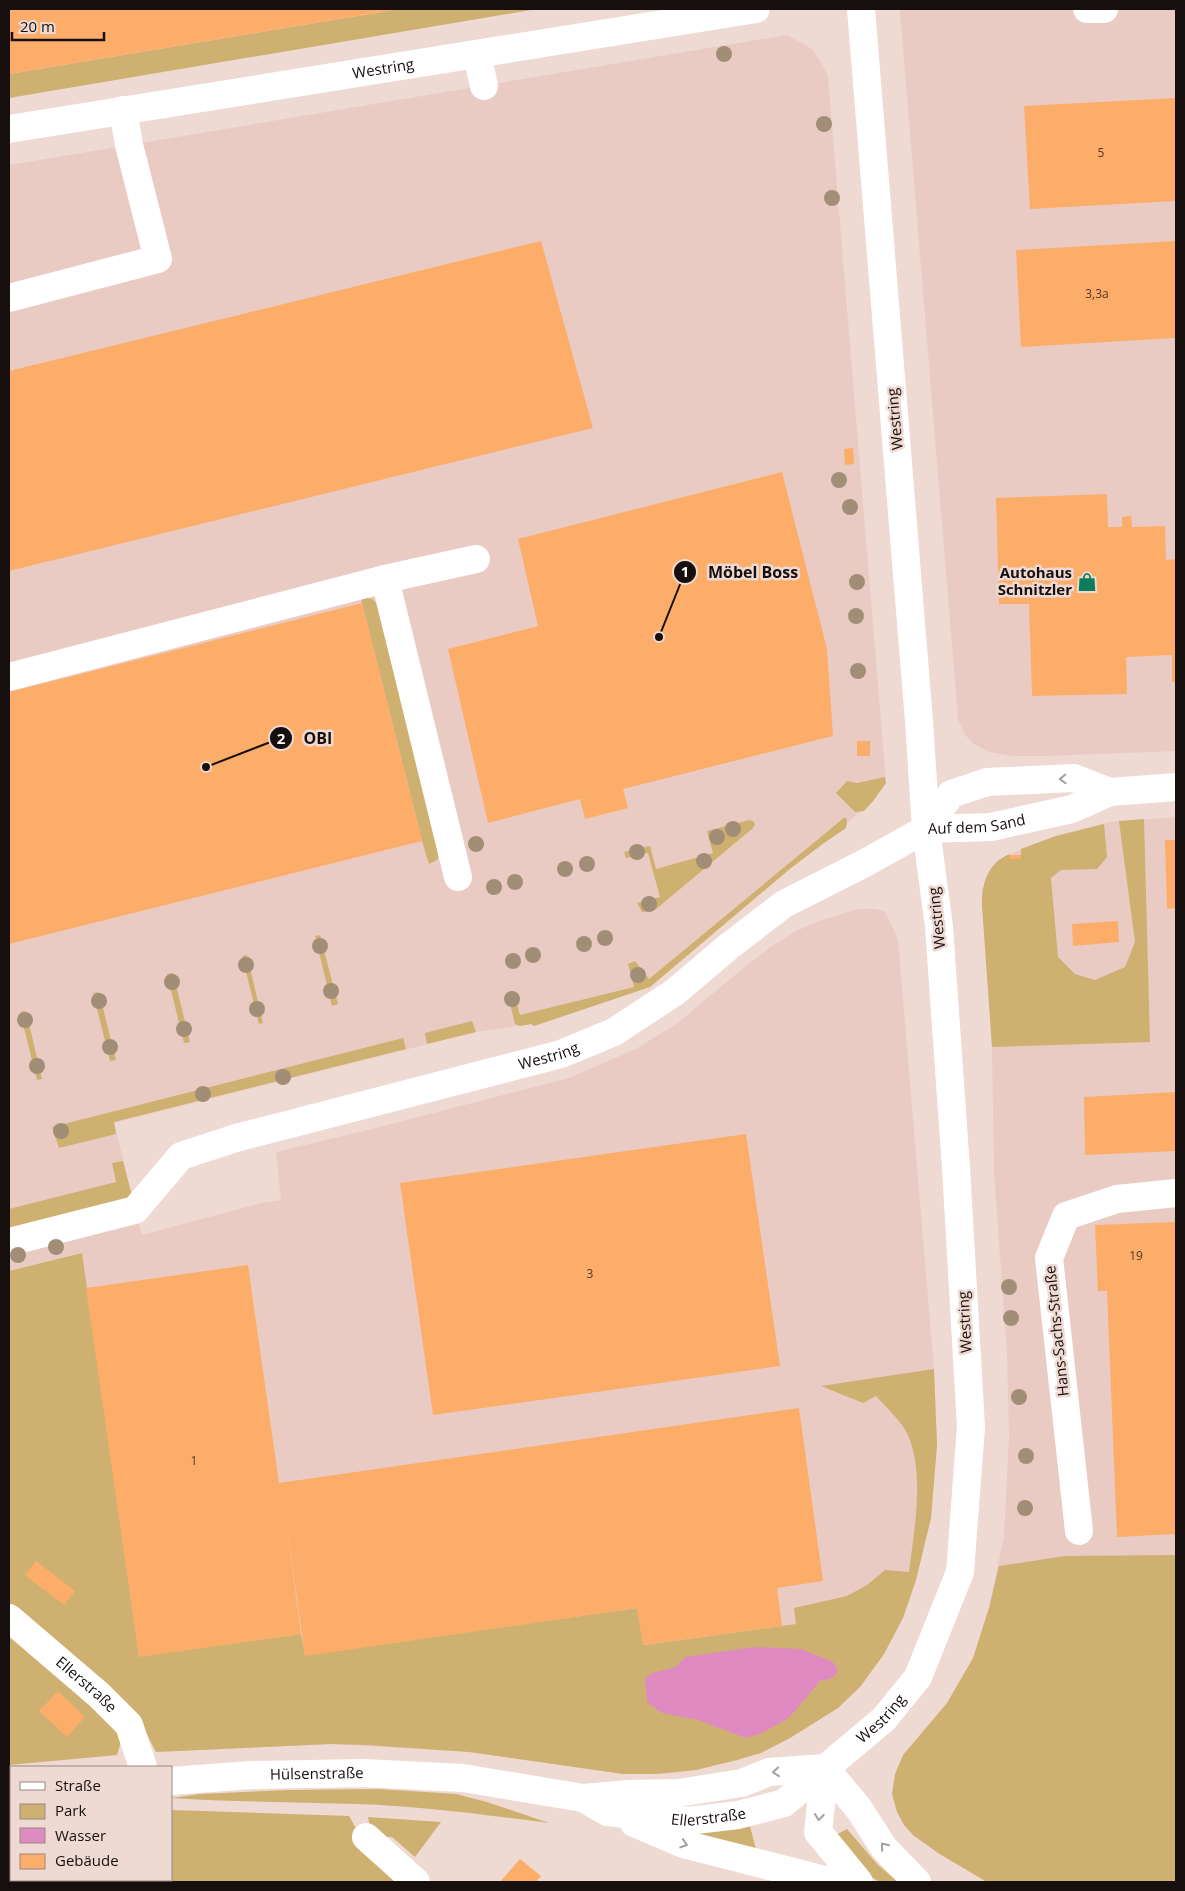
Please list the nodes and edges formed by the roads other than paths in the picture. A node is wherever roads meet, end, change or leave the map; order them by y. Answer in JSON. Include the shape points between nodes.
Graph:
{"nodes":[{"id":1,"x":756,"y":9,"type":"edge"},
{"id":2,"x":861,"y":9,"type":"edge"},
{"id":3,"x":1087,"y":9,"type":"edge"},
{"id":4,"x":1104,"y":9,"type":"edge"},
{"id":5,"x":477,"y":54,"type":"junction"},
{"id":6,"x":484,"y":86,"type":"dead end"},
{"id":7,"x":123,"y":110,"type":"junction"},
{"id":8,"x":9,"y":129,"type":"edge"},
{"id":9,"x":9,"y":298,"type":"edge"},
{"id":10,"x":476,"y":559,"type":"dead end"},
{"id":11,"x":385,"y":579,"type":"junction"},
{"id":12,"x":9,"y":677,"type":"edge"},
{"id":13,"x":1176,"y":787,"type":"edge"},
{"id":14,"x":1110,"y":792,"type":"junction"},
{"id":15,"x":926,"y":829,"type":"junction"},
{"id":16,"x":458,"y":877,"type":"dead end"},
{"id":17,"x":1176,"y":1193,"type":"edge"},
{"id":18,"x":9,"y":1242,"type":"edge"},
{"id":19,"x":1079,"y":1531,"type":"dead end"},
{"id":20,"x":9,"y":1618,"type":"edge"},
{"id":21,"x":143,"y":1766,"type":"edge"},
{"id":22,"x":825,"y":1768,"type":"junction"},
{"id":23,"x":463,"y":1778,"type":"joint"},
{"id":24,"x":172,"y":1781,"type":"edge"},
{"id":25,"x":583,"y":1798,"type":"junction"},
{"id":26,"x":607,"y":1812,"type":"junction"},
{"id":27,"x":366,"y":1838,"type":"dead end"},
{"id":28,"x":416,"y":1882,"type":"edge"},
{"id":29,"x":833,"y":1882,"type":"edge"},
{"id":30,"x":859,"y":1882,"type":"edge"},
{"id":31,"x":917,"y":1882,"type":"edge"}],
"edges":[{"from":1,"to":5,"type":"main road","name":"Westring"},
{"from":2,"to":15,"type":"main road","name":"Westring"},
{"from":3,"to":4,"type":"main road"},
{"from":5,"to":6,"type":"main road"},
{"from":5,"to":7,"type":"main road","name":"Westring"},
{"from":7,"to":8,"type":"main road","name":"Westring"},
{"from":7,"to":9,"type":"main road","via":[[158,259]]},
{"from":10,"to":11,"type":"main road"},
{"from":11,"to":12,"type":"main road"},
{"from":11,"to":16,"type":"main road"},
{"from":13,"to":14,"type":"main road","name":"Auf dem Sand"},
{"from":14,"to":15,"type":"main road","name":"Auf dem Sand","via":[[1072,809],[991,827]]},
{"from":14,"to":15,"type":"main road","name":"Auf dem Sand","one_way":true,"via":[[1074,778],[987,782],[951,794]]},
{"from":15,"to":18,"type":"main road","name":"Westring","via":[[784,904],[675,992],[614,1032],[561,1054],[244,1136],[180,1156],[135,1210]]},
{"from":15,"to":22,"type":"main road","name":"Westring","via":[[939,927],[971,1427],[960,1572],[918,1677],[884,1719]]},
{"from":17,"to":19,"type":"main road","name":"Hans-Sachs-Straße","via":[[1117,1199],[1066,1216],[1049,1258]]},
{"from":20,"to":21,"type":"main road","name":"Ellerstraße","via":[[129,1724]]},
{"from":22,"to":25,"type":"main road","name":"Ellerstraße","one_way":true,"via":[[769,1772],[742,1782],[678,1793]]},
{"from":22,"to":26,"type":"main road","name":"Ellerstraße","via":[[784,1802],[754,1812],[687,1820]]},
{"from":22,"to":30,"type":"main road","one_way":true,"via":[[818,1832]]},
{"from":31,"to":22,"type":"main road","one_way":true,"via":[[884,1848],[859,1809]]},
{"from":23,"to":24,"type":"main road","name":"Hülsenstraße","via":[[363,1773],[251,1775]]},
{"from":23,"to":25,"type":"main road","name":"Ellerstraße"},
{"from":25,"to":26,"type":"main road","name":"Ellerstraße"},
{"from":26,"to":29,"type":"main road","one_way":true,"via":[[683,1844]]},
{"from":27,"to":28,"type":"main road"}]}
